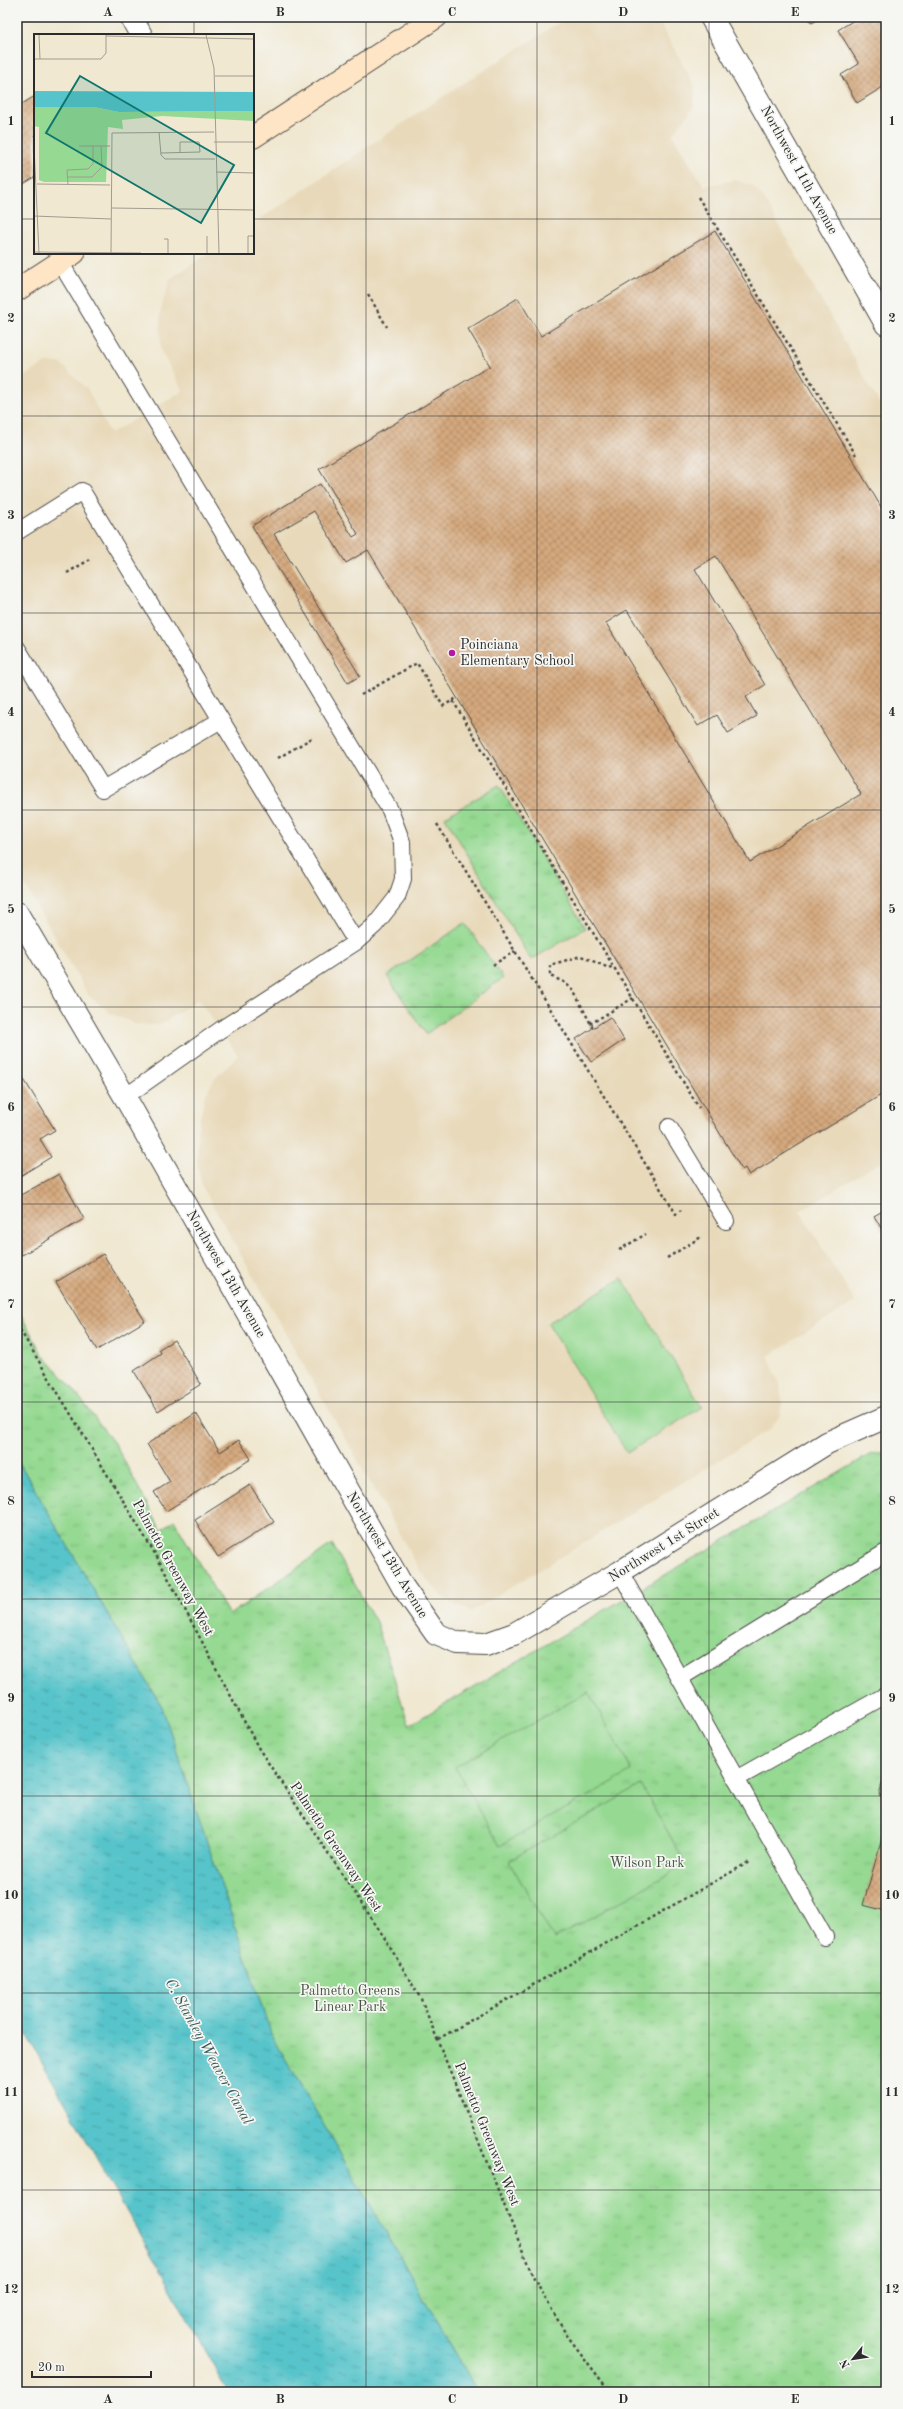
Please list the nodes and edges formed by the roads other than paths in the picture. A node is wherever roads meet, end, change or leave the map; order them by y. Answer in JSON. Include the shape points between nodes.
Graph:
{"nodes":[{"id":1,"x":131,"y":17,"type":"edge"},
{"id":2,"x":436,"y":17,"type":"edge"},
{"id":3,"x":712,"y":17,"type":"edge"},
{"id":4,"x":140,"y":34,"type":"edge"},
{"id":5,"x":254,"y":136,"type":"edge"},
{"id":6,"x":67,"y":258,"type":"edge"},
{"id":7,"x":17,"y":290,"type":"edge"},
{"id":8,"x":886,"y":324,"type":"edge"},
{"id":9,"x":17,"y":532,"type":"edge"},
{"id":10,"x":17,"y":648,"type":"edge"},
{"id":11,"x":221,"y":720,"type":"junction"},
{"id":12,"x":17,"y":913,"type":"edge"},
{"id":13,"x":356,"y":942,"type":"junction"},
{"id":14,"x":125,"y":1097,"type":"junction"},
{"id":15,"x":669,"y":1127,"type":"dead end"},
{"id":16,"x":726,"y":1221,"type":"dead end"},
{"id":17,"x":886,"y":1417,"type":"edge"},
{"id":18,"x":886,"y":1552,"type":"edge"},
{"id":19,"x":620,"y":1572,"type":"junction"},
{"id":20,"x":436,"y":1634,"type":"joint"},
{"id":21,"x":680,"y":1678,"type":"junction"},
{"id":22,"x":886,"y":1695,"type":"edge"},
{"id":23,"x":736,"y":1779,"type":"junction"},
{"id":24,"x":825,"y":1937,"type":"dead end"}],
"edges":[{"from":1,"to":4,"type":"street"},
{"from":2,"to":5,"type":"street"},
{"from":3,"to":8,"type":"street","name":"Northwest 11th Avenue"},
{"from":6,"to":7,"type":"street"},
{"from":6,"to":13,"type":"lane","via":[[390,810],[402,842],[403,879],[397,897],[375,925]]},
{"from":9,"to":11,"type":"lane","via":[[82,491]]},
{"from":10,"to":11,"type":"lane","via":[[103,789]]},
{"from":11,"to":13,"type":"lane"},
{"from":12,"to":14,"type":"street","name":"Northwest 13th Avenue"},
{"from":13,"to":14,"type":"lane","via":[[220,1030]]},
{"from":14,"to":20,"type":"street","name":"Northwest 13th Avenue","via":[[403,1587]]},
{"from":15,"to":16,"type":"lane"},
{"from":17,"to":19,"type":"street","name":"Northwest 1st Street","via":[[827,1443]]},
{"from":18,"to":21,"type":"lane"},
{"from":19,"to":20,"type":"street","name":"Northwest 1st Street","via":[[514,1634],[486,1644],[458,1643]]},
{"from":19,"to":21,"type":"lane"},
{"from":21,"to":23,"type":"lane"},
{"from":22,"to":23,"type":"lane"},
{"from":23,"to":24,"type":"lane"}]}
